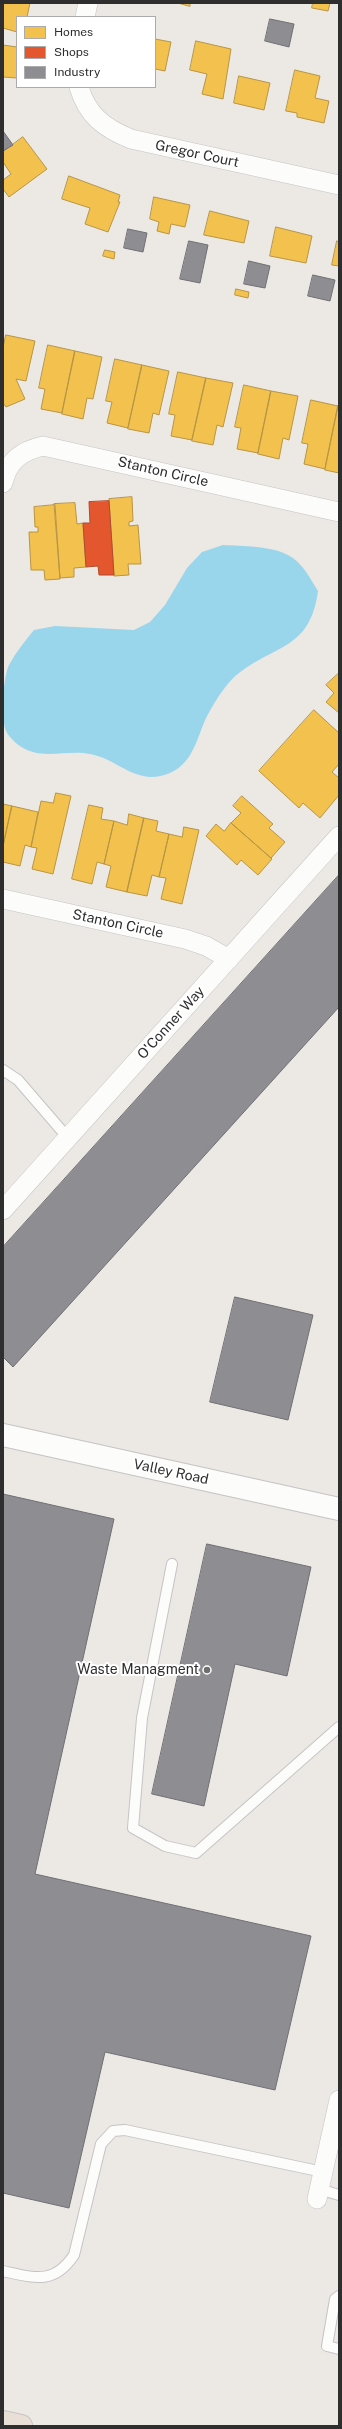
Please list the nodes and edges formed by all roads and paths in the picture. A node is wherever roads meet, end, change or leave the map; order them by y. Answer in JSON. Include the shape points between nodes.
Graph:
{"nodes":[{"id":1,"x":88,"y":3,"type":"edge"},
{"id":2,"x":85,"y":16,"type":"edge"},
{"id":3,"x":79,"y":88,"type":"edge"},
{"id":4,"x":339,"y":185,"type":"edge"},
{"id":5,"x":3,"y":483,"type":"edge"},
{"id":6,"x":339,"y":512,"type":"edge"},
{"id":7,"x":339,"y":836,"type":"edge"},
{"id":8,"x":3,"y":900,"type":"edge"},
{"id":9,"x":229,"y":959,"type":"junction"},
{"id":10,"x":3,"y":1070,"type":"edge"},
{"id":11,"x":68,"y":1138,"type":"junction"},
{"id":12,"x":3,"y":1210,"type":"edge"},
{"id":13,"x":3,"y":1435,"type":"edge"},
{"id":14,"x":339,"y":1509,"type":"edge"},
{"id":15,"x":172,"y":1564,"type":"dead end"},
{"id":16,"x":339,"y":1727,"type":"edge"},
{"id":17,"x":339,"y":2104,"type":"edge"},
{"id":18,"x":320,"y":2187,"type":"junction"},
{"id":19,"x":339,"y":2195,"type":"edge"},
{"id":20,"x":3,"y":2271,"type":"edge"},
{"id":21,"x":339,"y":2296,"type":"edge"},
{"id":22,"x":339,"y":2349,"type":"edge"},
{"id":23,"x":3,"y":2422,"type":"edge"},
{"id":24,"x":21,"y":2426,"type":"edge"}],
"edges":[{"from":1,"to":2,"type":"street"},
{"from":3,"to":4,"type":"street","name":"Gregor Court","via":[[90,112],[101,124],[131,139]]},
{"from":5,"to":6,"type":"street","name":"Stanton Circle","via":[[12,461],[22,453],[43,446]]},
{"from":7,"to":9,"type":"street","name":"O'Conner Way"},
{"from":8,"to":9,"type":"street","name":"Stanton Circle","via":[[186,938]]},
{"from":9,"to":11,"type":"street","name":"O'Conner Way"},
{"from":10,"to":11,"type":"lane","via":[[18,1080]]},
{"from":11,"to":12,"type":"street","name":"O'Conner Way"},
{"from":13,"to":14,"type":"main road","name":"Valley Road"},
{"from":15,"to":16,"type":"lane","via":[[142,1718],[133,1828],[165,1846],[196,1854]]},
{"from":17,"to":18,"type":"street"},
{"from":18,"to":19,"type":"lane"},
{"from":18,"to":20,"type":"lane","via":[[125,2130],[113,2131],[101,2144],[74,2255],[65,2269],[52,2276],[35,2278]]},
{"from":21,"to":22,"type":"lane","via":[[335,2299],[327,2346]]},
{"from":23,"to":24,"type":"highway"}]}
